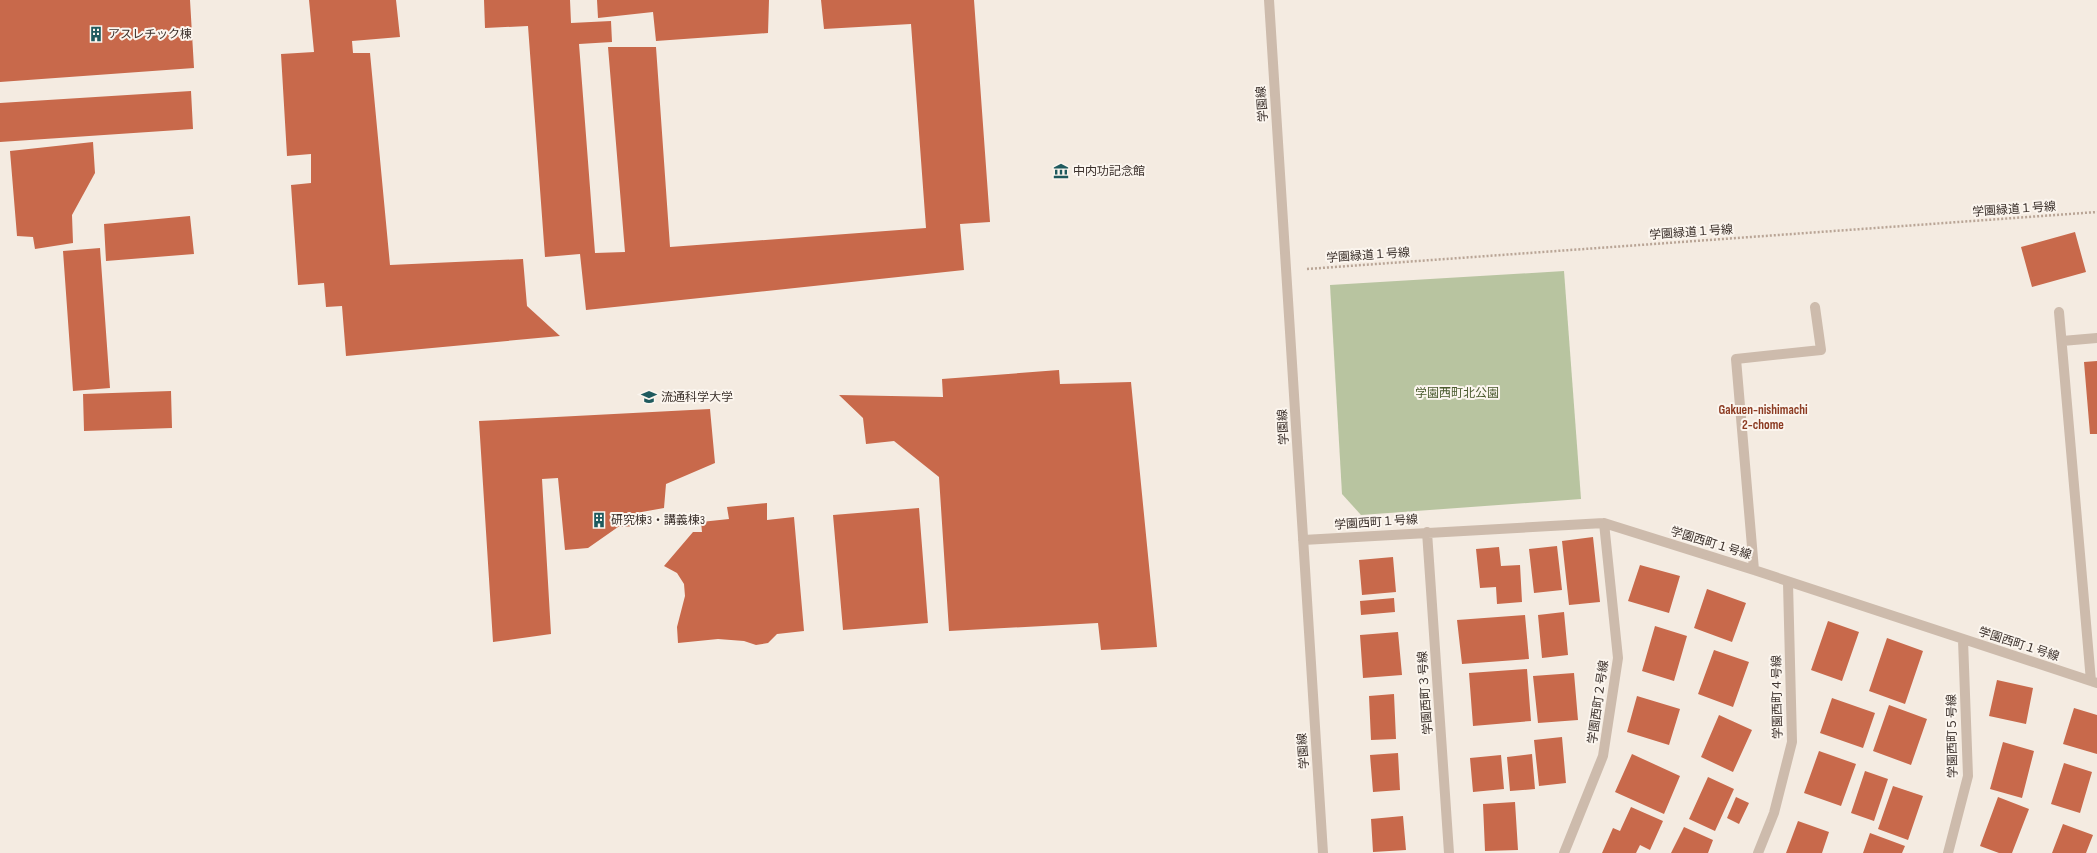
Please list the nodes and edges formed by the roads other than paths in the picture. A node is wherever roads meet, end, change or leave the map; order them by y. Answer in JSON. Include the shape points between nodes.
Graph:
{"nodes":[{"id":1,"x":1268,"y":0,"type":"edge"},
{"id":2,"x":1815,"y":307,"type":"dead end"},
{"id":3,"x":2059,"y":312,"type":"dead end"},
{"id":4,"x":2097,"y":338,"type":"edge"},
{"id":5,"x":2062,"y":341,"type":"junction"},
{"id":6,"x":1604,"y":523,"type":"junction"},
{"id":7,"x":1427,"y":532,"type":"junction"},
{"id":8,"x":1302,"y":540,"type":"junction"},
{"id":9,"x":1754,"y":570,"type":"junction"},
{"id":10,"x":1788,"y":583,"type":"junction"},
{"id":11,"x":1963,"y":640,"type":"junction"},
{"id":12,"x":2094,"y":682,"type":"edge"},
{"id":13,"x":1323,"y":853,"type":"edge"},
{"id":14,"x":1449,"y":853,"type":"edge"},
{"id":15,"x":1564,"y":853,"type":"edge"},
{"id":16,"x":1758,"y":853,"type":"edge"},
{"id":17,"x":1948,"y":853,"type":"edge"}],
"edges":[{"from":1,"to":8,"type":"street","name":"学園線"},
{"from":2,"to":9,"type":"street","via":[[1821,350],[1736,359]]},
{"from":3,"to":5,"type":"street"},
{"from":4,"to":5,"type":"street"},
{"from":5,"to":12,"type":"street"},
{"from":6,"to":7,"type":"street","name":"学園西町１号線"},
{"from":6,"to":9,"type":"street","name":"学園西町１号線"},
{"from":6,"to":15,"type":"street","name":"学園西町２号線","via":[[1618,658],[1603,756]]},
{"from":7,"to":8,"type":"street","name":"学園西町１号線"},
{"from":7,"to":14,"type":"street","name":"学園西町３号線"},
{"from":8,"to":13,"type":"street","name":"学園線"},
{"from":9,"to":10,"type":"street","name":"学園西町１号線"},
{"from":10,"to":11,"type":"street","name":"学園西町１号線"},
{"from":10,"to":16,"type":"street","name":"学園西町４号線","via":[[1792,742],[1774,813]]},
{"from":11,"to":12,"type":"street","name":"学園西町１号線"},
{"from":11,"to":17,"type":"street","name":"学園西町５号線","via":[[1968,776]]}]}
